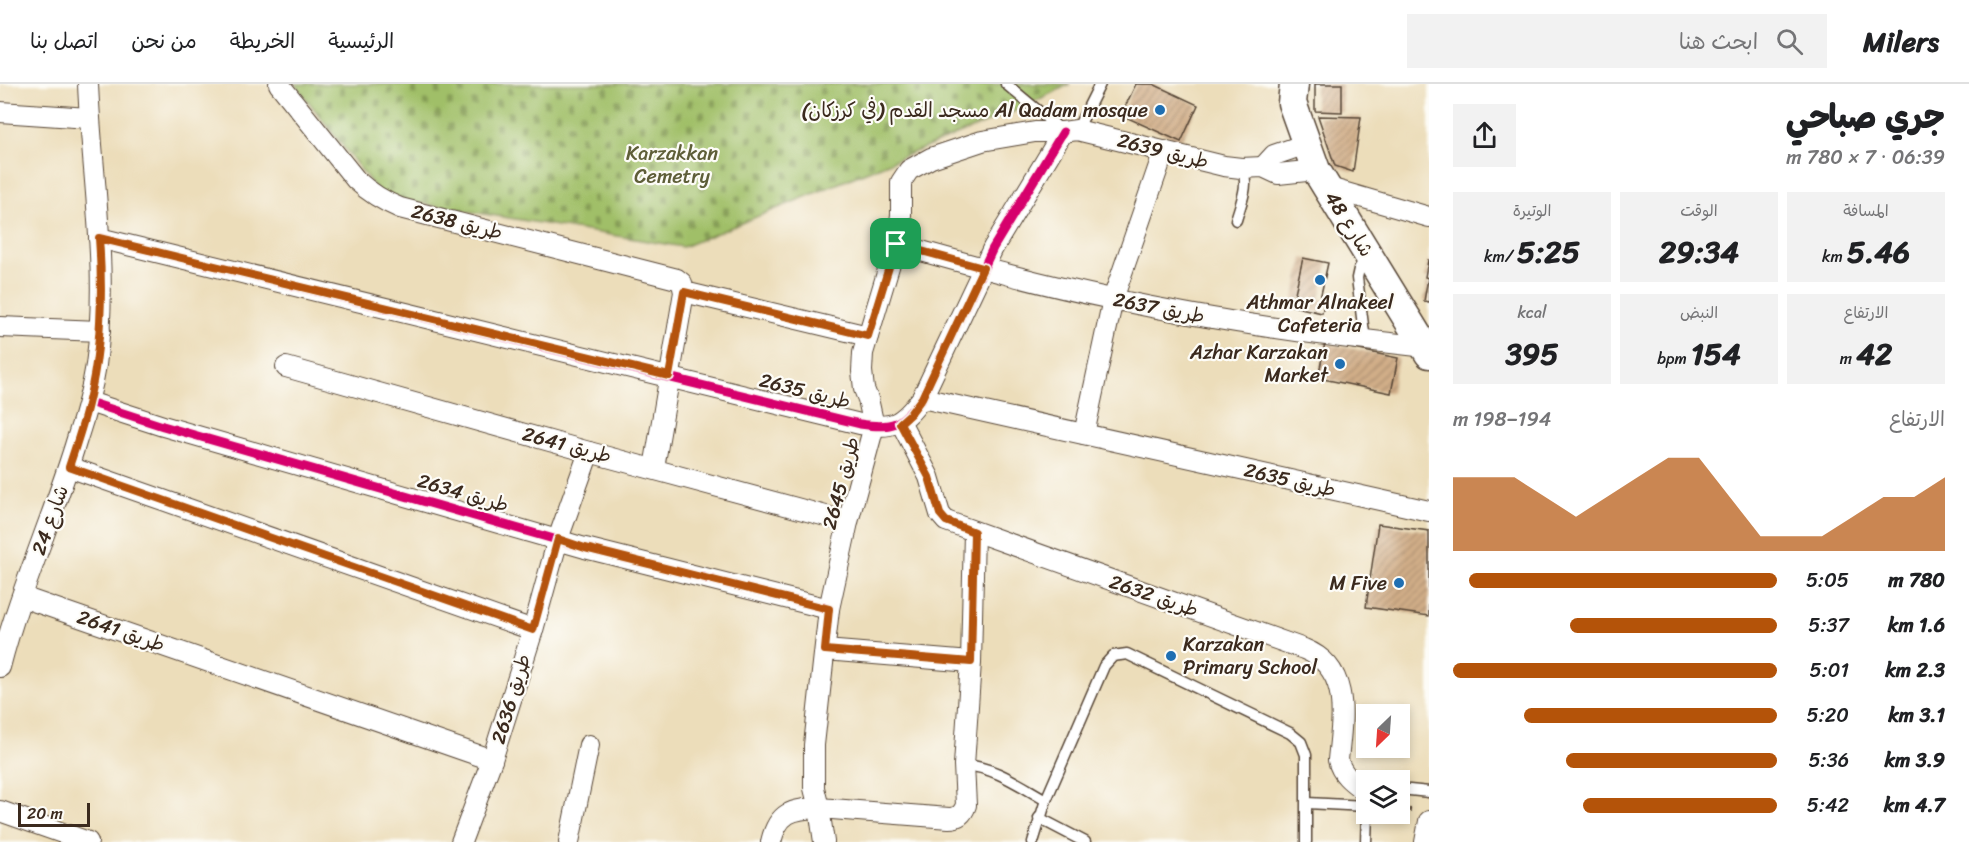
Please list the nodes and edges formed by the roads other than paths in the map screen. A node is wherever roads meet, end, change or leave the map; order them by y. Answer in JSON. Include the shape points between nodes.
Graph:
{"nodes":[{"id":1,"x":88,"y":84,"type":"edge"},
{"id":2,"x":279,"y":84,"type":"edge"},
{"id":3,"x":1006,"y":84,"type":"edge"},
{"id":4,"x":1100,"y":84,"type":"edge"},
{"id":5,"x":1294,"y":84,"type":"edge"},
{"id":6,"x":0,"y":112,"type":"edge"},
{"id":7,"x":89,"y":118,"type":"junction"},
{"id":8,"x":1070,"y":131,"type":"junction"},
{"id":9,"x":1306,"y":144,"type":"junction"},
{"id":10,"x":1164,"y":151,"type":"junction"},
{"id":11,"x":1263,"y":167,"type":"junction"},
{"id":12,"x":1241,"y":168,"type":"junction"},
{"id":13,"x":1321,"y":179,"type":"junction"},
{"id":14,"x":1429,"y":217,"type":"edge"},
{"id":15,"x":1236,"y":220,"type":"dead end"},
{"id":16,"x":99,"y":238,"type":"junction"},
{"id":17,"x":896,"y":244,"type":"junction"},
{"id":18,"x":1368,"y":255,"type":"junction"},
{"id":19,"x":983,"y":268,"type":"junction"},
{"id":20,"x":683,"y":288,"type":"junction"},
{"id":21,"x":1113,"y":299,"type":"junction"},
{"id":22,"x":0,"y":327,"type":"edge"},
{"id":23,"x":100,"y":331,"type":"junction"},
{"id":24,"x":868,"y":336,"type":"junction"},
{"id":25,"x":1365,"y":341,"type":"junction"},
{"id":26,"x":1427,"y":351,"type":"edge"},
{"id":27,"x":286,"y":367,"type":"dead end"},
{"id":28,"x":669,"y":376,"type":"junction"},
{"id":29,"x":922,"y":398,"type":"junction"},
{"id":30,"x":89,"y":402,"type":"junction"},
{"id":31,"x":900,"y":423,"type":"junction"},
{"id":32,"x":874,"y":426,"type":"junction"},
{"id":33,"x":1084,"y":434,"type":"junction"},
{"id":34,"x":589,"y":452,"type":"junction"},
{"id":35,"x":69,"y":467,"type":"junction"},
{"id":36,"x":654,"y":468,"type":"junction"},
{"id":37,"x":1429,"y":511,"type":"edge"},
{"id":38,"x":848,"y":522,"type":"junction"},
{"id":39,"x":974,"y":532,"type":"junction"},
{"id":40,"x":558,"y":539,"type":"junction"},
{"id":41,"x":22,"y":597,"type":"junction"},
{"id":42,"x":829,"y":609,"type":"junction"},
{"id":43,"x":533,"y":630,"type":"junction"},
{"id":44,"x":825,"y":650,"type":"junction"},
{"id":45,"x":971,"y":662,"type":"junction"},
{"id":46,"x":0,"y":667,"type":"edge"},
{"id":47,"x":589,"y":745,"type":"dead end"},
{"id":48,"x":492,"y":760,"type":"junction"},
{"id":49,"x":964,"y":765,"type":"junction"},
{"id":50,"x":1356,"y":784,"type":"edge"},
{"id":51,"x":1410,"y":790,"type":"edge"},
{"id":52,"x":1429,"y":792,"type":"edge"},
{"id":53,"x":1046,"y":800,"type":"junction"},
{"id":54,"x":1306,"y":803,"type":"junction"},
{"id":55,"x":1356,"y":806,"type":"edge"},
{"id":56,"x":819,"y":808,"type":"junction"},
{"id":57,"x":0,"y":812,"type":"edge"},
{"id":58,"x":1039,"y":818,"type":"junction"},
{"id":59,"x":1429,"y":822,"type":"edge"},
{"id":60,"x":1367,"y":824,"type":"edge"},
{"id":61,"x":88,"y":842,"type":"edge"},
{"id":62,"x":461,"y":842,"type":"edge"},
{"id":63,"x":568,"y":842,"type":"edge"},
{"id":64,"x":771,"y":842,"type":"edge"},
{"id":65,"x":824,"y":842,"type":"edge"},
{"id":66,"x":1033,"y":842,"type":"edge"},
{"id":67,"x":1085,"y":842,"type":"edge"},
{"id":68,"x":1306,"y":842,"type":"edge"},
{"id":69,"x":1366,"y":842,"type":"edge"},
{"id":70,"x":1425,"y":842,"type":"edge"}],
"edges":[{"from":1,"to":7,"type":"street","name":"شارع 24"},
{"from":2,"to":20,"type":"street","name":"طريق 2638","via":[[356,180],[384,201],[677,279]]},
{"from":3,"to":8,"type":"lane"},
{"from":4,"to":8,"type":"lane"},
{"from":5,"to":9,"type":"street","name":"شارع 48","via":[[1292,104]]},
{"from":6,"to":7,"type":"street"},
{"from":7,"to":16,"type":"street","name":"شارع 24"},
{"from":8,"to":10,"type":"street","name":"طريق 2639"},
{"from":8,"to":17,"type":"street","name":"طريق 2645","via":[[982,141],[915,165],[901,182],[902,215]]},
{"from":8,"to":19,"type":"street","via":[[1003,229]]},
{"from":9,"to":11,"type":"street","via":[[1274,155]]},
{"from":9,"to":13,"type":"street","name":"شارع 48"},
{"from":10,"to":12,"type":"street","name":"طريق 2639"},
{"from":10,"to":21,"type":"street"},
{"from":11,"to":12,"type":"street","name":"طريق 2639"},
{"from":11,"to":13,"type":"street","name":"طريق 2639","via":[[1278,174]]},
{"from":12,"to":15,"type":"lane","via":[[1246,182]]},
{"from":13,"to":14,"type":"street"},
{"from":13,"to":18,"type":"street","name":"شارع 48"},
{"from":16,"to":23,"type":"street","name":"شارع 24"},
{"from":16,"to":28,"type":"street","name":"طريق 2635"},
{"from":17,"to":19,"type":"street","name":"طريق 2637"},
{"from":17,"to":24,"type":"street","name":"طريق 2645"},
{"from":18,"to":25,"type":"lane","via":[[1357,278]]},
{"from":18,"to":26,"type":"street","name":"شارع 48"},
{"from":19,"to":21,"type":"street","name":"طريق 2637"},
{"from":19,"to":29,"type":"street"},
{"from":20,"to":24,"type":"street","name":"طريق 2638"},
{"from":20,"to":28,"type":"street"},
{"from":21,"to":25,"type":"street","name":"طريق 2637"},
{"from":21,"to":33,"type":"street"},
{"from":22,"to":23,"type":"street"},
{"from":23,"to":30,"type":"street","name":"شارع 24"},
{"from":24,"to":32,"type":"street","name":"طريق 2645","via":[[862,371]]},
{"from":25,"to":26,"type":"street","name":"طريق 2637"},
{"from":27,"to":34,"type":"street","name":"طريق 2641"},
{"from":28,"to":32,"type":"street","name":"طريق 2635"},
{"from":28,"to":36,"type":"street"},
{"from":29,"to":31,"type":"street"},
{"from":29,"to":33,"type":"street","name":"طريق 2635"},
{"from":30,"to":35,"type":"street","name":"شارع 24"},
{"from":30,"to":40,"type":"street","name":"طريق 2634"},
{"from":31,"to":32,"type":"street","name":"طريق 2635"},
{"from":31,"to":39,"type":"street","name":"طريق 2632","via":[[929,477],[940,514],[946,521]]},
{"from":32,"to":38,"type":"street","name":"طريق 2645"},
{"from":33,"to":37,"type":"street","name":"طريق 2635"},
{"from":34,"to":36,"type":"street","name":"طريق 2641"},
{"from":34,"to":40,"type":"street","name":"طريق 2636"},
{"from":35,"to":41,"type":"street","name":"شارع 24"},
{"from":35,"to":43,"type":"street"},
{"from":36,"to":38,"type":"street","name":"طريق 2641"},
{"from":38,"to":42,"type":"street","name":"طريق 2645"},
{"from":39,"to":45,"type":"street"},
{"from":39,"to":50,"type":"street","name":"طريق 2632","via":[[1318,656],[1338,683],[1342,700],[1338,760]]},
{"from":40,"to":42,"type":"street","name":"طريق 2634"},
{"from":40,"to":43,"type":"street","name":"طريق 2636"},
{"from":41,"to":46,"type":"street","name":"شارع 24"},
{"from":41,"to":48,"type":"street","name":"طريق 2641"},
{"from":42,"to":44,"type":"street","name":"طريق 2645"},
{"from":43,"to":48,"type":"street","name":"طريق 2636"},
{"from":44,"to":45,"type":"street"},
{"from":44,"to":56,"type":"street","name":"طريق 2645","via":[[814,745],[814,788]]},
{"from":45,"to":49,"type":"street"},
{"from":47,"to":63,"type":"street"},
{"from":48,"to":62,"type":"street","name":"طريق 2636"},
{"from":49,"to":53,"type":"lane","via":[[996,771]]},
{"from":49,"to":56,"type":"street","via":[[966,805],[955,818]]},
{"from":51,"to":52,"type":"lane"},
{"from":53,"to":54,"type":"lane","via":[[1104,666],[1113,656],[1127,654],[1296,737],[1306,755]]},
{"from":53,"to":58,"type":"lane"},
{"from":54,"to":55,"type":"lane"},
{"from":54,"to":68,"type":"lane"},
{"from":56,"to":64,"type":"street","via":[[799,808],[784,816]]},
{"from":56,"to":65,"type":"street","name":"طريق 2645"},
{"from":57,"to":61,"type":"street"},
{"from":58,"to":66,"type":"lane"},
{"from":58,"to":67,"type":"lane"},
{"from":59,"to":70,"type":"street"},
{"from":60,"to":69,"type":"lane"}]}
